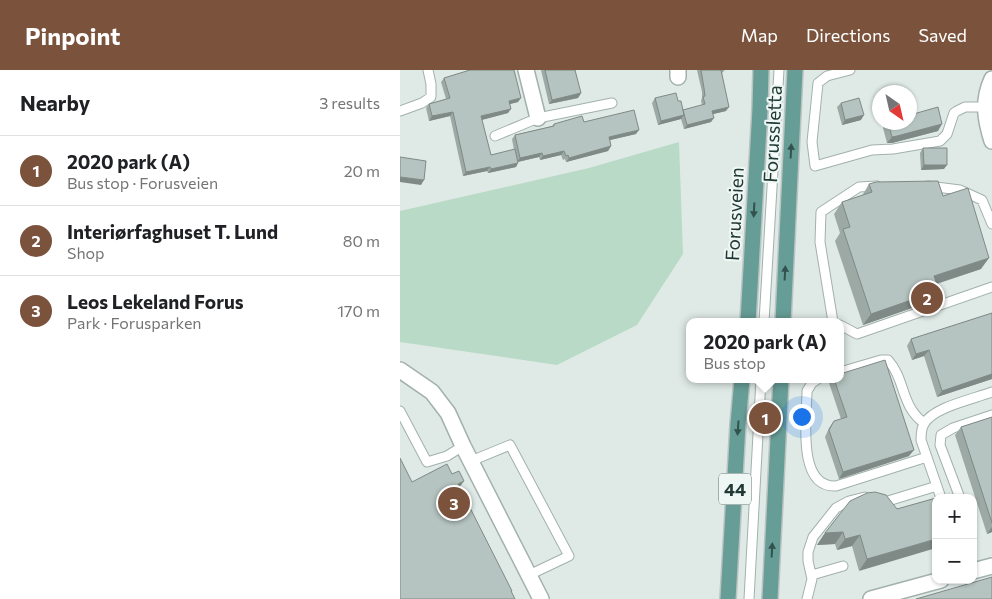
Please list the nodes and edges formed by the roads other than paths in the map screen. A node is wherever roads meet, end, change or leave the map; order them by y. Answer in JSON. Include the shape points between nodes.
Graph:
{"nodes":[{"id":1,"x":428,"y":70,"type":"edge"},
{"id":2,"x":526,"y":70,"type":"edge"},
{"id":3,"x":761,"y":70,"type":"edge"},
{"id":4,"x":779,"y":70,"type":"edge"},
{"id":5,"x":795,"y":70,"type":"edge"},
{"id":6,"x":850,"y":70,"type":"edge"},
{"id":7,"x":992,"y":79,"type":"edge"},
{"id":8,"x":612,"y":103,"type":"dead end"},
{"id":9,"x":985,"y":107,"type":"junction"},
{"id":10,"x":760,"y":109,"type":"joint"},
{"id":11,"x":400,"y":111,"type":"edge"},
{"id":12,"x":538,"y":118,"type":"junction"},
{"id":13,"x":494,"y":136,"type":"dead end"},
{"id":14,"x":992,"y":141,"type":"edge"},
{"id":15,"x":886,"y":186,"type":"edge"},
{"id":16,"x":921,"y":186,"type":"edge"},
{"id":17,"x":992,"y":224,"type":"edge"},
{"id":18,"x":992,"y":288,"type":"edge"},
{"id":19,"x":748,"y":318,"type":"edge"},
{"id":20,"x":764,"y":318,"type":"edge"},
{"id":21,"x":783,"y":318,"type":"edge"},
{"id":22,"x":833,"y":318,"type":"edge"},
{"id":23,"x":844,"y":327,"type":"edge"},
{"id":24,"x":400,"y":370,"type":"edge"},
{"id":25,"x":844,"y":371,"type":"edge"},
{"id":26,"x":742,"y":383,"type":"edge"},
{"id":27,"x":761,"y":383,"type":"edge"},
{"id":28,"x":781,"y":383,"type":"edge"},
{"id":29,"x":812,"y":383,"type":"edge"},
{"id":30,"x":992,"y":392,"type":"edge"},
{"id":31,"x":400,"y":411,"type":"edge"},
{"id":32,"x":992,"y":415,"type":"edge"},
{"id":33,"x":924,"y":423,"type":"junction"},
{"id":34,"x":463,"y":446,"type":"junction"},
{"id":35,"x":927,"y":457,"type":"junction"},
{"id":36,"x":471,"y":461,"type":"junction"},
{"id":37,"x":938,"y":486,"type":"junction"},
{"id":38,"x":940,"y":494,"type":"edge"},
{"id":39,"x":958,"y":494,"type":"edge"},
{"id":40,"x":843,"y":566,"type":"dead end"},
{"id":41,"x":992,"y":566,"type":"edge"},
{"id":42,"x":977,"y":570,"type":"edge"},
{"id":43,"x":529,"y":575,"type":"junction"},
{"id":44,"x":812,"y":575,"type":"junction"},
{"id":45,"x":932,"y":582,"type":"edge"},
{"id":46,"x":541,"y":599,"type":"edge"},
{"id":47,"x":728,"y":599,"type":"edge"},
{"id":48,"x":749,"y":599,"type":"edge"},
{"id":49,"x":770,"y":599,"type":"edge"},
{"id":50,"x":807,"y":599,"type":"edge"},
{"id":51,"x":872,"y":599,"type":"edge"}],
"edges":[{"from":1,"to":11,"type":"lane","via":[[431,97]]},
{"from":2,"to":12,"type":"street"},
{"from":3,"to":10,"type":"main road","name":"Forussletta"},
{"from":4,"to":20,"type":"lane"},
{"from":21,"to":5,"type":"main road","name":"Forussletta","one_way":true},
{"from":6,"to":9,"type":"lane","via":[[827,76],[818,83],[812,142],[816,166],[872,150],[940,141],[947,134],[954,113],[964,107]]},
{"from":7,"to":9,"type":"street"},
{"from":8,"to":12,"type":"lane"},
{"from":9,"to":14,"type":"street"},
{"from":10,"to":19,"type":"main road","name":"Forusveien","one_way":true},
{"from":12,"to":13,"type":"lane"},
{"from":15,"to":22,"type":"lane","via":[[859,187],[821,212],[820,242]]},
{"from":16,"to":17,"type":"lane","via":[[960,190],[982,200]]},
{"from":18,"to":23,"type":"lane","via":[[857,334]]},
{"from":24,"to":34,"type":"street","via":[[432,392],[448,413]]},
{"from":25,"to":33,"type":"lane","via":[[888,360],[894,366],[910,410]]},
{"from":26,"to":47,"type":"main road","number":"44","one_way":true},
{"from":27,"to":48,"type":"lane"},
{"from":49,"to":28,"type":"main road","number":"44","one_way":true},
{"from":29,"to":35,"type":"lane","via":[[807,391],[805,450],[816,478],[824,484],[836,486]]},
{"from":30,"to":33,"type":"lane","via":[[937,412]]},
{"from":31,"to":34,"type":"lane","via":[[427,462],[447,456]]},
{"from":32,"to":39,"type":"lane","via":[[941,435],[940,445]]},
{"from":33,"to":35,"type":"lane","via":[[921,440]]},
{"from":34,"to":36,"type":"street"},
{"from":35,"to":37,"type":"lane"},
{"from":36,"to":43,"type":"street"},
{"from":36,"to":43,"type":"lane","via":[[510,445],[569,556]]},
{"from":37,"to":38,"type":"lane"},
{"from":37,"to":44,"type":"lane","via":[[888,501],[859,498],[836,508],[813,536],[808,561]]},
{"from":40,"to":44,"type":"lane"},
{"from":41,"to":42,"type":"street"},
{"from":43,"to":46,"type":"street"},
{"from":44,"to":50,"type":"lane"},
{"from":45,"to":51,"type":"street"}]}
